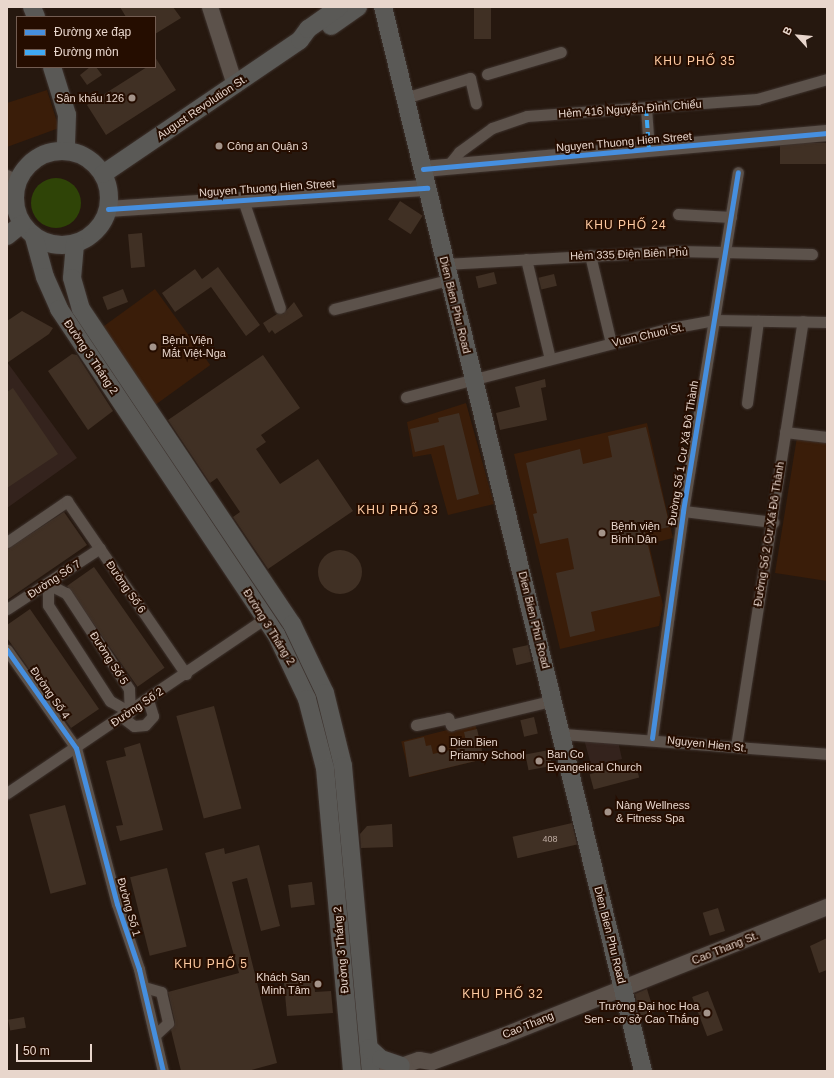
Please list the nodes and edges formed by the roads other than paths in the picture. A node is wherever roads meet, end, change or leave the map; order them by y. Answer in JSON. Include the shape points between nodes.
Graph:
{"nodes":[{"id":1,"x":210,"y":7,"type":"edge"},
{"id":2,"x":339,"y":7,"type":"edge"},
{"id":3,"x":358,"y":7,"type":"edge"},
{"id":4,"x":383,"y":7,"type":"edge"},
{"id":5,"x":300,"y":40,"type":"junction"},
{"id":6,"x":561,"y":52,"type":"dead end"},
{"id":7,"x":52,"y":68,"type":"edge"},
{"id":8,"x":487,"y":74,"type":"dead end"},
{"id":9,"x":827,"y":79,"type":"edge"},
{"id":10,"x":234,"y":85,"type":"junction"},
{"id":11,"x":405,"y":98,"type":"junction"},
{"id":12,"x":476,"y":103,"type":"dead end"},
{"id":13,"x":646,"y":108,"type":"junction"},
{"id":14,"x":827,"y":133,"type":"edge"},
{"id":15,"x":649,"y":150,"type":"junction"},
{"id":16,"x":66,"y":151,"type":"junction"},
{"id":17,"x":447,"y":167,"type":"junction"},
{"id":18,"x":423,"y":169,"type":"junction"},
{"id":19,"x":738,"y":172,"type":"dead end"},
{"id":20,"x":103,"y":174,"type":"junction"},
{"id":21,"x":12,"y":182,"type":"edge"},
{"id":22,"x":427,"y":188,"type":"junction"},
{"id":23,"x":243,"y":200,"type":"junction"},
{"id":24,"x":11,"y":206,"type":"edge"},
{"id":25,"x":108,"y":209,"type":"junction"},
{"id":26,"x":678,"y":214,"type":"dead end"},
{"id":27,"x":731,"y":217,"type":"junction"},
{"id":28,"x":22,"y":224,"type":"junction"},
{"id":29,"x":7,"y":236,"type":"edge"},
{"id":30,"x":34,"y":237,"type":"junction"},
{"id":31,"x":75,"y":244,"type":"junction"},
{"id":32,"x":726,"y":253,"type":"junction"},
{"id":33,"x":812,"y":254,"type":"dead end"},
{"id":34,"x":590,"y":255,"type":"junction"},
{"id":35,"x":526,"y":259,"type":"junction"},
{"id":36,"x":447,"y":272,"type":"junction"},
{"id":37,"x":280,"y":308,"type":"dead end"},
{"id":38,"x":334,"y":309,"type":"dead end"},
{"id":39,"x":715,"y":320,"type":"junction"},
{"id":40,"x":758,"y":321,"type":"junction"},
{"id":41,"x":803,"y":321,"type":"junction"},
{"id":42,"x":827,"y":322,"type":"edge"},
{"id":43,"x":611,"y":343,"type":"junction"},
{"id":44,"x":550,"y":359,"type":"junction"},
{"id":45,"x":473,"y":378,"type":"junction"},
{"id":46,"x":406,"y":397,"type":"dead end"},
{"id":47,"x":747,"y":403,"type":"dead end"},
{"id":48,"x":785,"y":432,"type":"junction"},
{"id":49,"x":827,"y":437,"type":"edge"},
{"id":50,"x":683,"y":511,"type":"junction"},
{"id":51,"x":773,"y":522,"type":"junction"},
{"id":52,"x":7,"y":542,"type":"edge"},
{"id":53,"x":100,"y":548,"type":"junction"},
{"id":54,"x":48,"y":584,"type":"junction"},
{"id":55,"x":7,"y":609,"type":"edge"},
{"id":56,"x":265,"y":618,"type":"junction"},
{"id":57,"x":7,"y":650,"type":"edge"},
{"id":58,"x":186,"y":674,"type":"junction"},
{"id":59,"x":148,"y":700,"type":"junction"},
{"id":60,"x":554,"y":700,"type":"junction"},
{"id":61,"x":126,"y":715,"type":"junction"},
{"id":62,"x":416,"y":725,"type":"dead end"},
{"id":63,"x":562,"y":734,"type":"junction"},
{"id":64,"x":652,"y":738,"type":"junction"},
{"id":65,"x":736,"y":747,"type":"junction"},
{"id":66,"x":76,"y":748,"type":"junction"},
{"id":67,"x":827,"y":754,"type":"edge"},
{"id":68,"x":7,"y":793,"type":"edge"},
{"id":69,"x":827,"y":907,"type":"edge"},
{"id":70,"x":144,"y":987,"type":"junction"},
{"id":71,"x":623,"y":988,"type":"junction"},
{"id":72,"x":155,"y":1035,"type":"junction"},
{"id":73,"x":369,"y":1048,"type":"junction"},
{"id":74,"x":429,"y":1066,"type":"edge"},
{"id":75,"x":394,"y":1069,"type":"edge"},
{"id":76,"x":163,"y":1071,"type":"edge"},
{"id":77,"x":352,"y":1071,"type":"edge"},
{"id":78,"x":371,"y":1071,"type":"edge"},
{"id":79,"x":643,"y":1071,"type":"edge"}],
"edges":[{"from":1,"to":10,"type":"street"},
{"from":2,"to":5,"type":"main road","name":"August Revolution St.","via":[[308,29]]},
{"from":3,"to":5,"type":"main road","name":"August Revolution St.","via":[[313,38]]},
{"from":4,"to":11,"type":"main road"},
{"from":5,"to":10,"type":"main road","name":"August Revolution St."},
{"from":6,"to":8,"type":"street"},
{"from":7,"to":16,"type":"main road","via":[[67,115]]},
{"from":9,"to":13,"type":"street","name":"Hẻm 416 Nguyễn Ðình Chiểu","via":[[757,99]]},
{"from":10,"to":20,"type":"main road","name":"August Revolution St."},
{"from":11,"to":12,"type":"street","via":[[470,78]]},
{"from":11,"to":18,"type":"main road","name":"Dien Bien Phu Road"},
{"from":13,"to":15,"type":"street"},
{"from":13,"to":17,"type":"street","name":"Hẻm 416 Nguyễn Ðình Chiểu","via":[[548,114],[506,121],[475,140]]},
{"from":14,"to":15,"type":"street","name":"Nguyen Thuong Hien Street"},
{"from":15,"to":17,"type":"street","name":"Nguyen Thuong Hien Street"},
{"from":16,"to":20,"type":"main road","via":[[85,157]]},
{"from":16,"to":21,"type":"main road","via":[[45,154]]},
{"from":17,"to":18,"type":"street","name":"Nguyen Thuong Hien Street"},
{"from":18,"to":22,"type":"main road","name":"Dien Bien Phu Road"},
{"from":19,"to":27,"type":"street","name":"Ðường Số 1 Cư Xá Đô Thành"},
{"from":20,"to":25,"type":"main road","via":[[109,192]]},
{"from":21,"to":24,"type":"main road"},
{"from":22,"to":23,"type":"street","name":"Nguyen Thuong Hien Street"},
{"from":22,"to":36,"type":"main road","name":"Dien Bien Phu Road"},
{"from":23,"to":25,"type":"street","name":"Nguyen Thuong Hien Street"},
{"from":23,"to":37,"type":"street"},
{"from":24,"to":28,"type":"main road"},
{"from":25,"to":31,"type":"main road","via":[[96,231]]},
{"from":26,"to":27,"type":"street"},
{"from":27,"to":32,"type":"street","name":"Ðường Số 1 Cư Xá Đô Thành"},
{"from":28,"to":29,"type":"main road"},
{"from":28,"to":30,"type":"main road"},
{"from":30,"to":31,"type":"main road","via":[[47,244]]},
{"from":30,"to":56,"type":"main road","name":"Đường 3 Tháng 2","via":[[45,277],[59,309]]},
{"from":31,"to":73,"type":"main road","name":"Đường 3 Tháng 2","via":[[72,278],[81,309],[292,624],[325,693],[343,766]]},
{"from":32,"to":33,"type":"street","name":"Hẻm 335 Điện Biên Phủ"},
{"from":32,"to":34,"type":"street","name":"Hẻm 335 Điện Biên Phủ","via":[[678,251]]},
{"from":32,"to":39,"type":"street","name":"Ðường Số 1 Cư Xá Đô Thành"},
{"from":34,"to":35,"type":"street","name":"Hẻm 335 Điện Biên Phủ"},
{"from":34,"to":43,"type":"street"},
{"from":35,"to":36,"type":"street","name":"Hẻm 335 Điện Biên Phủ"},
{"from":35,"to":44,"type":"street"},
{"from":36,"to":38,"type":"street","name":"Hẻm 335 Điện Biên Phủ"},
{"from":36,"to":45,"type":"main road","name":"Dien Bien Phu Road"},
{"from":39,"to":40,"type":"street","name":"Vuon Chuoi St."},
{"from":39,"to":43,"type":"street","name":"Vuon Chuoi St."},
{"from":39,"to":50,"type":"street","name":"Ðường Số 1 Cư Xá Đô Thành"},
{"from":40,"to":41,"type":"street","name":"Vuon Chuoi St."},
{"from":40,"to":47,"type":"street"},
{"from":41,"to":42,"type":"street","name":"Vuon Chuoi St."},
{"from":41,"to":48,"type":"street","name":"Ðường Số 2 Cư Xá Đô Thành"},
{"from":43,"to":44,"type":"street","name":"Vuon Chuoi St."},
{"from":44,"to":45,"type":"street","name":"Vuon Chuoi St."},
{"from":45,"to":46,"type":"street","name":"Vuon Chuoi St."},
{"from":45,"to":60,"type":"main road","name":"Dien Bien Phu Road"},
{"from":48,"to":49,"type":"street"},
{"from":48,"to":51,"type":"street","name":"Ðường Số 2 Cư Xá Đô Thành"},
{"from":50,"to":51,"type":"street"},
{"from":50,"to":64,"type":"street","name":"Ðường Số 1 Cư Xá Đô Thành"},
{"from":51,"to":65,"type":"street","name":"Ðường Số 2 Cư Xá Đô Thành"},
{"from":52,"to":53,"type":"street","name":"Đường Số 6","via":[[67,501]]},
{"from":53,"to":54,"type":"street","name":"Đường Số 7"},
{"from":53,"to":58,"type":"street","name":"Đường Số 6"},
{"from":54,"to":55,"type":"street","name":"Đường Số 7"},
{"from":54,"to":61,"type":"street","name":"Đường Số 5","via":[[48,605],[110,701]]},
{"from":54,"to":61,"type":"street","name":"Đường Số 5","via":[[66,593],[129,688]]},
{"from":56,"to":58,"type":"street","name":"Đường Số 2"},
{"from":56,"to":77,"type":"main road","name":"Đường 3 Tháng 2","via":[[301,682],[322,751]]},
{"from":57,"to":66,"type":"street","name":"Đường Số 4"},
{"from":58,"to":59,"type":"street","name":"Đường Số 2"},
{"from":59,"to":61,"type":"street","name":"Đường Số 2"},
{"from":59,"to":61,"type":"street","via":[[153,716],[145,725],[134,726]]},
{"from":60,"to":62,"type":"street","via":[[451,725],[448,718]]},
{"from":60,"to":63,"type":"main road","name":"Dien Bien Phu Road"},
{"from":61,"to":66,"type":"street","name":"Đường Số 2"},
{"from":63,"to":64,"type":"street","name":"Nguyen Hien St."},
{"from":63,"to":71,"type":"main road","name":"Dien Bien Phu Road"},
{"from":64,"to":65,"type":"street","name":"Nguyen Hien St."},
{"from":65,"to":67,"type":"street","name":"Nguyen Hien St."},
{"from":66,"to":68,"type":"street","name":"Đường Số 2"},
{"from":66,"to":70,"type":"street","name":"Đường Số 1","via":[[117,904]]},
{"from":69,"to":71,"type":"street","name":"Cao Thang St."},
{"from":70,"to":72,"type":"street","name":"Đường Số 1"},
{"from":70,"to":72,"type":"street","via":[[161,992],[168,1023]]},
{"from":71,"to":74,"type":"street","name":"Cao Thang"},
{"from":71,"to":79,"type":"main road","name":"Dien Bien Phu Road"},
{"from":72,"to":76,"type":"street","name":"Đường Số 1"},
{"from":73,"to":75,"type":"main road"},
{"from":73,"to":78,"type":"main road","name":"Đường 3 Tháng 2"},
{"from":74,"to":75,"type":"street","name":"Cao Thang","via":[[419,1060]]}]}
